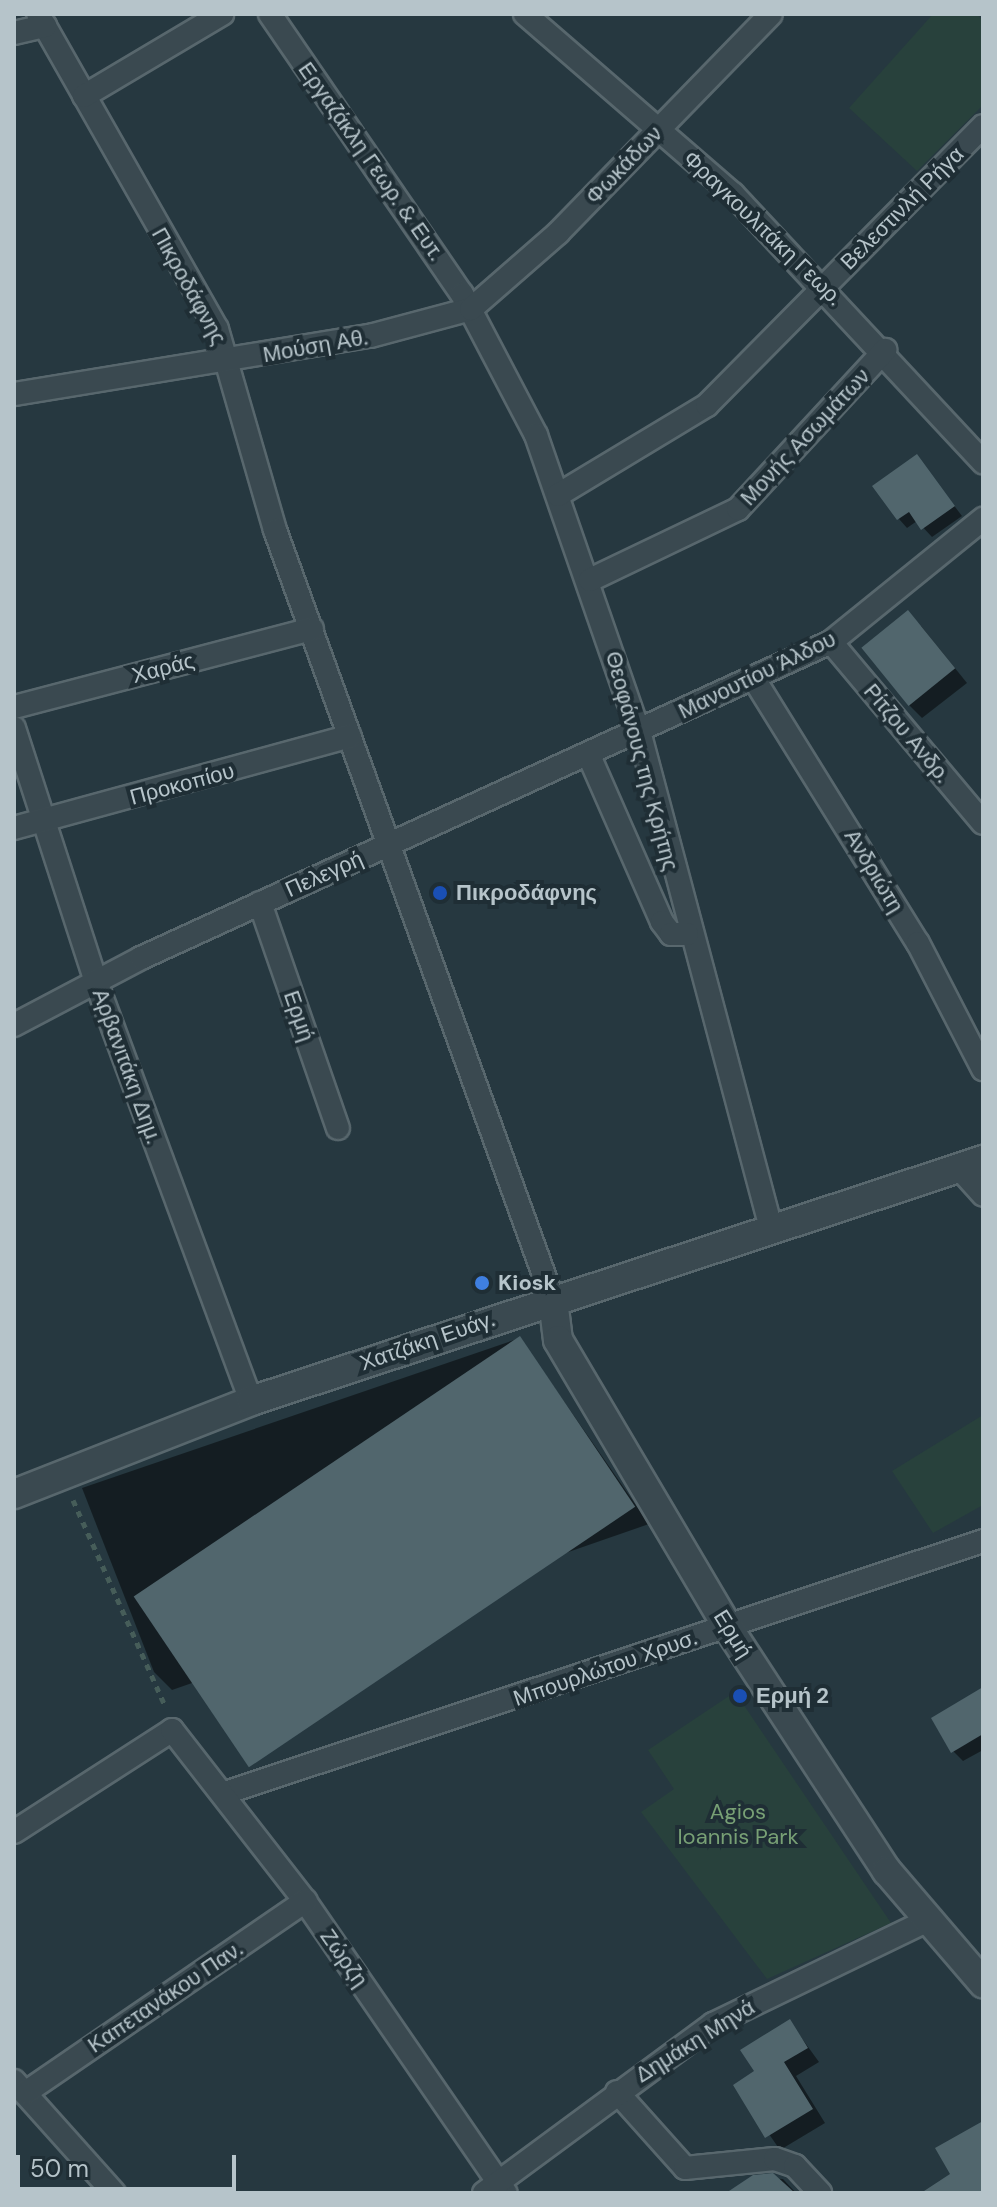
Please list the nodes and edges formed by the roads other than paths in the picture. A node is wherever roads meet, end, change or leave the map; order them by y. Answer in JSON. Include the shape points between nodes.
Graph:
{"nodes":[{"id":1,"x":222,"y":14,"type":"edge"},
{"id":2,"x":270,"y":14,"type":"edge"},
{"id":3,"x":525,"y":14,"type":"edge"},
{"id":4,"x":771,"y":14,"type":"edge"},
{"id":5,"x":41,"y":20,"type":"edge"},
{"id":6,"x":14,"y":33,"type":"edge"},
{"id":7,"x":84,"y":96,"type":"junction"},
{"id":8,"x":983,"y":126,"type":"edge"},
{"id":9,"x":657,"y":130,"type":"junction"},
{"id":10,"x":825,"y":286,"type":"junction"},
{"id":11,"x":471,"y":309,"type":"junction"},
{"id":12,"x":885,"y":350,"type":"junction"},
{"id":13,"x":229,"y":361,"type":"junction"},
{"id":14,"x":14,"y":394,"type":"edge"},
{"id":15,"x":983,"y":462,"type":"edge"},
{"id":16,"x":558,"y":495,"type":"junction"},
{"id":17,"x":983,"y":519,"type":"edge"},
{"id":18,"x":590,"y":580,"type":"junction"},
{"id":19,"x":312,"y":629,"type":"junction"},
{"id":20,"x":831,"y":642,"type":"junction"},
{"id":21,"x":754,"y":679,"type":"junction"},
{"id":22,"x":14,"y":707,"type":"edge"},
{"id":23,"x":14,"y":728,"type":"edge"},
{"id":24,"x":640,"y":735,"type":"junction"},
{"id":25,"x":350,"y":736,"type":"junction"},
{"id":26,"x":590,"y":758,"type":"junction"},
{"id":27,"x":42,"y":821,"type":"junction"},
{"id":28,"x":983,"y":823,"type":"edge"},
{"id":29,"x":14,"y":828,"type":"edge"},
{"id":30,"x":389,"y":844,"type":"junction"},
{"id":31,"x":260,"y":903,"type":"junction"},
{"id":32,"x":687,"y":934,"type":"junction"},
{"id":33,"x":96,"y":982,"type":"junction"},
{"id":34,"x":14,"y":1025,"type":"edge"},
{"id":35,"x":983,"y":1069,"type":"edge"},
{"id":36,"x":338,"y":1128,"type":"dead end"},
{"id":37,"x":971,"y":1164,"type":"edge"},
{"id":38,"x":983,"y":1195,"type":"edge"},
{"id":39,"x":771,"y":1228,"type":"junction"},
{"id":40,"x":553,"y":1300,"type":"junction"},
{"id":41,"x":251,"y":1401,"type":"junction"},
{"id":42,"x":14,"y":1494,"type":"edge"},
{"id":43,"x":983,"y":1541,"type":"edge"},
{"id":44,"x":727,"y":1626,"type":"junction"},
{"id":45,"x":225,"y":1793,"type":"junction"},
{"id":46,"x":14,"y":1832,"type":"edge"},
{"id":47,"x":305,"y":1901,"type":"junction"},
{"id":48,"x":926,"y":1921,"type":"junction"},
{"id":49,"x":983,"y":1983,"type":"edge"},
{"id":50,"x":20,"y":2087,"type":"edge"},
{"id":51,"x":617,"y":2092,"type":"junction"},
{"id":52,"x":497,"y":2190,"type":"edge"},
{"id":53,"x":114,"y":2193,"type":"edge"},
{"id":54,"x":820,"y":2193,"type":"edge"}],
"edges":[{"from":1,"to":7,"type":"street"},
{"from":2,"to":11,"type":"street","name":"Εργαζάκλη Γεωρ. & Ευτ."},
{"from":3,"to":9,"type":"street","name":"Φραγκουλιτάκη Γεωρ."},
{"from":4,"to":9,"type":"street","name":"Φωκάδων"},
{"from":5,"to":6,"type":"street"},
{"from":5,"to":7,"type":"street","name":"Πικροδάφνης"},
{"from":7,"to":13,"type":"street","name":"Πικροδάφνης","via":[[208,310]]},
{"from":8,"to":10,"type":"street","name":"Βελεστινλή Ρήγα"},
{"from":9,"to":10,"type":"street","name":"Φραγκουλιτάκη Γεωρ."},
{"from":9,"to":11,"type":"street","name":"Φωκάδων","via":[[515,275]]},
{"from":10,"to":12,"type":"street","name":"Φραγκουλιτάκη Γεωρ."},
{"from":10,"to":16,"type":"street","name":"Βελεστινλή Ρήγα","via":[[692,417]]},
{"from":11,"to":13,"type":"street","name":"Μούση Αθ."},
{"from":11,"to":16,"type":"street","name":"Θεοφάνους της Κρήτης","via":[[514,385]]},
{"from":12,"to":15,"type":"street","name":"Φραγκουλιτάκη Γεωρ."},
{"from":12,"to":18,"type":"street","name":"Μονής Ασωμάτων","via":[[738,509]]},
{"from":13,"to":14,"type":"street","name":"Μούση Αθ."},
{"from":13,"to":19,"type":"street","name":"Πικροδάφνης","via":[[275,530]]},
{"from":16,"to":18,"type":"street","name":"Θεοφάνους της Κρήτης"},
{"from":17,"to":20,"type":"street","name":"Μανουτίου Άλδου"},
{"from":18,"to":24,"type":"street","name":"Θεοφάνους της Κρήτης"},
{"from":19,"to":22,"type":"street","name":"Χαράς"},
{"from":19,"to":25,"type":"street","name":"Πικροδάφνης"},
{"from":20,"to":21,"type":"street","name":"Μανουτίου Άλδου"},
{"from":20,"to":28,"type":"street","name":"Ρίτζου Ανδρ."},
{"from":21,"to":24,"type":"street","name":"Μανουτίου Άλδου"},
{"from":21,"to":35,"type":"street","name":"Ανδριώτη","via":[[918,943]]},
{"from":23,"to":27,"type":"street","name":"Αρβανιτάκη Δημ."},
{"from":24,"to":26,"type":"street","name":"Πελεγρή"},
{"from":24,"to":32,"type":"street","name":"Θεοφάνους της Κρήτης"},
{"from":25,"to":27,"type":"street","name":"Προκοπίου"},
{"from":25,"to":30,"type":"street","name":"Πικροδάφνης"},
{"from":26,"to":30,"type":"street","name":"Πελεγρή"},
{"from":26,"to":32,"type":"street","via":[[662,922],[671,934]]},
{"from":27,"to":29,"type":"street","name":"Προκοπίου"},
{"from":27,"to":33,"type":"street","name":"Αρβανιτάκη Δημ."},
{"from":30,"to":31,"type":"street","name":"Πελεγρή"},
{"from":30,"to":40,"type":"street","name":"Πικροδάφνης"},
{"from":31,"to":33,"type":"street","name":"Πελεγρή"},
{"from":31,"to":36,"type":"street","name":"Ερμή"},
{"from":32,"to":39,"type":"street","name":"Θεοφάνους της Κρήτης"},
{"from":33,"to":34,"type":"street","name":"Πελεγρή"},
{"from":33,"to":41,"type":"street","name":"Αρβανιτάκη Δημ."},
{"from":37,"to":38,"type":"street"},
{"from":37,"to":39,"type":"street","name":"Χατζάκη Ευάγ."},
{"from":39,"to":40,"type":"street","name":"Χατζάκη Ευάγ."},
{"from":40,"to":41,"type":"street","name":"Χατζάκη Ευάγ."},
{"from":40,"to":44,"type":"street","name":"Ερμή","via":[[565,1353]]},
{"from":41,"to":42,"type":"street","name":"Χατζάκη Ευάγ."},
{"from":43,"to":44,"type":"street","name":"Μπουρλώτου Χρυσ."},
{"from":44,"to":45,"type":"street","name":"Μπουρλώτου Χρυσ."},
{"from":44,"to":48,"type":"street","name":"Ερμή"},
{"from":45,"to":46,"type":"street","name":"Ζώρζη","via":[[172,1730]]},
{"from":45,"to":47,"type":"street","name":"Ζώρζη"},
{"from":47,"to":50,"type":"street","name":"Καπετανάκου Παν."},
{"from":47,"to":52,"type":"street","name":"Ζώρζη"},
{"from":48,"to":49,"type":"street","name":"Ερμή"},
{"from":48,"to":51,"type":"street","name":"Δημάκη Μηνά","via":[[713,2024]]},
{"from":50,"to":53,"type":"street"},
{"from":51,"to":52,"type":"street","name":"Δημάκη Μηνά"},
{"from":51,"to":54,"type":"street","via":[[685,2168],[775,2159],[795,2166]]}]}
